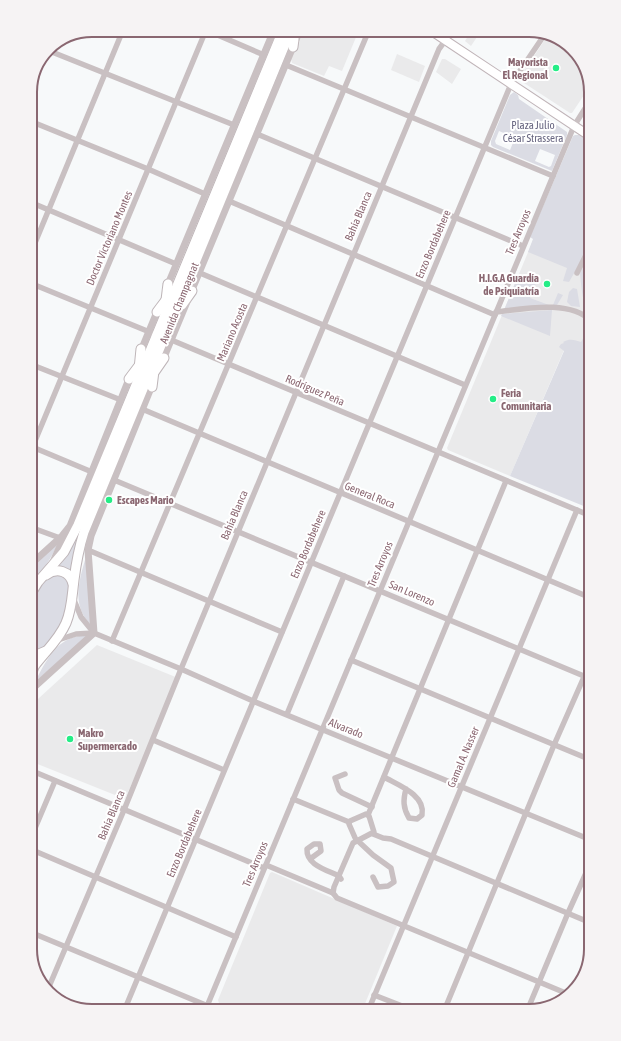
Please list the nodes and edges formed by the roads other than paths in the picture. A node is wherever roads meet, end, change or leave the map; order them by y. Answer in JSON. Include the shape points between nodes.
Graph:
{"nodes":[{"id":1,"x":120,"y":37,"type":"edge"},
{"id":2,"x":203,"y":37,"type":"edge"},
{"id":3,"x":222,"y":37,"type":"edge"},
{"id":4,"x":271,"y":37,"type":"edge"},
{"id":5,"x":280,"y":37,"type":"edge"},
{"id":6,"x":288,"y":37,"type":"edge"},
{"id":7,"x":294,"y":37,"type":"edge"},
{"id":8,"x":297,"y":37,"type":"edge"},
{"id":9,"x":366,"y":37,"type":"edge"},
{"id":10,"x":440,"y":37,"type":"edge"},
{"id":11,"x":449,"y":37,"type":"edge"},
{"id":12,"x":542,"y":39,"type":"edge"},
{"id":13,"x":446,"y":41,"type":"junction"},
{"id":14,"x":293,"y":47,"type":"junction"},
{"id":15,"x":53,"y":53,"type":"edge"},
{"id":16,"x":264,"y":55,"type":"junction"},
{"id":17,"x":286,"y":65,"type":"junction"},
{"id":18,"x":105,"y":73,"type":"junction"},
{"id":19,"x":511,"y":84,"type":"junction"},
{"id":20,"x":345,"y":89,"type":"junction"},
{"id":21,"x":176,"y":101,"type":"junction"},
{"id":22,"x":584,"y":111,"type":"edge"},
{"id":23,"x":411,"y":117,"type":"junction"},
{"id":24,"x":37,"y":124,"type":"edge"},
{"id":25,"x":234,"y":125,"type":"junction"},
{"id":26,"x":574,"y":126,"type":"junction"},
{"id":27,"x":584,"y":132,"type":"edge"},
{"id":28,"x":257,"y":134,"type":"junction"},
{"id":29,"x":78,"y":140,"type":"junction"},
{"id":30,"x":484,"y":148,"type":"junction"},
{"id":31,"x":315,"y":160,"type":"junction"},
{"id":32,"x":148,"y":169,"type":"junction"},
{"id":33,"x":553,"y":176,"type":"junction"},
{"id":34,"x":381,"y":187,"type":"junction"},
{"id":35,"x":205,"y":194,"type":"junction"},
{"id":36,"x":229,"y":201,"type":"junction"},
{"id":37,"x":37,"y":205,"type":"edge"},
{"id":38,"x":49,"y":209,"type":"junction"},
{"id":39,"x":455,"y":217,"type":"junction"},
{"id":40,"x":287,"y":227,"type":"junction"},
{"id":41,"x":37,"y":238,"type":"edge"},
{"id":42,"x":119,"y":240,"type":"junction"},
{"id":43,"x":523,"y":246,"type":"junction"},
{"id":44,"x":353,"y":255,"type":"junction"},
{"id":45,"x":584,"y":259,"type":"edge"},
{"id":46,"x":176,"y":264,"type":"junction"},
{"id":47,"x":200,"y":273,"type":"junction"},
{"id":48,"x":577,"y":273,"type":"dead end"},
{"id":49,"x":168,"y":284,"type":"junction"},
{"id":50,"x":37,"y":286,"type":"edge"},
{"id":51,"x":426,"y":286,"type":"junction"},
{"id":52,"x":184,"y":290,"type":"junction"},
{"id":53,"x":257,"y":297,"type":"junction"},
{"id":54,"x":165,"y":301,"type":"junction"},
{"id":55,"x":90,"y":308,"type":"junction"},
{"id":56,"x":495,"y":313,"type":"junction"},
{"id":57,"x":584,"y":314,"type":"edge"},
{"id":58,"x":168,"y":318,"type":"junction"},
{"id":59,"x":324,"y":325,"type":"junction"},
{"id":60,"x":148,"y":332,"type":"junction"},
{"id":61,"x":164,"y":337,"type":"junction"},
{"id":62,"x":153,"y":354,"type":"junction"},
{"id":63,"x":397,"y":356,"type":"junction"},
{"id":64,"x":229,"y":364,"type":"junction"},
{"id":65,"x":37,"y":367,"type":"edge"},
{"id":66,"x":62,"y":377,"type":"junction"},
{"id":67,"x":141,"y":383,"type":"junction"},
{"id":68,"x":465,"y":385,"type":"junction"},
{"id":69,"x":296,"y":392,"type":"junction"},
{"id":70,"x":121,"y":400,"type":"junction"},
{"id":71,"x":142,"y":409,"type":"junction"},
{"id":72,"x":369,"y":424,"type":"junction"},
{"id":73,"x":37,"y":433,"type":"edge"},
{"id":74,"x":199,"y":434,"type":"junction"},
{"id":75,"x":37,"y":449,"type":"edge"},
{"id":76,"x":437,"y":452,"type":"junction"},
{"id":77,"x":267,"y":462,"type":"junction"},
{"id":78,"x":92,"y":472,"type":"junction"},
{"id":79,"x":114,"y":480,"type":"junction"},
{"id":80,"x":506,"y":481,"type":"junction"},
{"id":81,"x":340,"y":493,"type":"junction"},
{"id":82,"x":170,"y":504,"type":"junction"},
{"id":83,"x":577,"y":510,"type":"junction"},
{"id":84,"x":584,"y":513,"type":"edge"},
{"id":85,"x":409,"y":521,"type":"junction"},
{"id":86,"x":70,"y":526,"type":"junction"},
{"id":87,"x":37,"y":530,"type":"edge"},
{"id":88,"x":238,"y":532,"type":"junction"},
{"id":89,"x":90,"y":536,"type":"junction"},
{"id":90,"x":60,"y":538,"type":"junction"},
{"id":91,"x":88,"y":550,"type":"junction"},
{"id":92,"x":478,"y":550,"type":"junction"},
{"id":93,"x":37,"y":559,"type":"edge"},
{"id":94,"x":311,"y":562,"type":"junction"},
{"id":95,"x":50,"y":569,"type":"junction"},
{"id":96,"x":141,"y":572,"type":"junction"},
{"id":97,"x":344,"y":576,"type":"junction"},
{"id":98,"x":548,"y":579,"type":"junction"},
{"id":99,"x":40,"y":580,"type":"junction"},
{"id":100,"x":37,"y":582,"type":"edge"},
{"id":101,"x":37,"y":584,"type":"edge"},
{"id":102,"x":73,"y":585,"type":"junction"},
{"id":103,"x":380,"y":591,"type":"junction"},
{"id":104,"x":584,"y":595,"type":"edge"},
{"id":105,"x":209,"y":602,"type":"junction"},
{"id":106,"x":449,"y":620,"type":"junction"},
{"id":107,"x":282,"y":632,"type":"junction"},
{"id":108,"x":94,"y":634,"type":"junction"},
{"id":109,"x":112,"y":641,"type":"junction"},
{"id":110,"x":52,"y":645,"type":"junction"},
{"id":111,"x":519,"y":649,"type":"junction"},
{"id":112,"x":37,"y":654,"type":"edge"},
{"id":113,"x":42,"y":656,"type":"junction"},
{"id":114,"x":351,"y":660,"type":"junction"},
{"id":115,"x":37,"y":663,"type":"edge"},
{"id":116,"x":37,"y":668,"type":"edge"},
{"id":117,"x":181,"y":669,"type":"junction"},
{"id":118,"x":584,"y":676,"type":"joint"},
{"id":119,"x":37,"y":685,"type":"edge"},
{"id":120,"x":420,"y":689,"type":"junction"},
{"id":121,"x":254,"y":701,"type":"junction"},
{"id":122,"x":287,"y":714,"type":"junction"},
{"id":123,"x":490,"y":718,"type":"junction"},
{"id":124,"x":322,"y":729,"type":"junction"},
{"id":125,"x":153,"y":740,"type":"junction"},
{"id":126,"x":554,"y":745,"type":"junction"},
{"id":127,"x":392,"y":757,"type":"junction"},
{"id":128,"x":584,"y":757,"type":"edge"},
{"id":129,"x":224,"y":770,"type":"junction"},
{"id":130,"x":37,"y":773,"type":"edge"},
{"id":131,"x":345,"y":774,"type":"dead end"},
{"id":132,"x":384,"y":777,"type":"junction"},
{"id":133,"x":54,"y":781,"type":"junction"},
{"id":134,"x":462,"y":786,"type":"junction"},
{"id":135,"x":406,"y":789,"type":"junction"},
{"id":136,"x":293,"y":799,"type":"junction"},
{"id":137,"x":372,"y":807,"type":"junction"},
{"id":138,"x":124,"y":810,"type":"junction"},
{"id":139,"x":527,"y":812,"type":"junction"},
{"id":140,"x":368,"y":815,"type":"junction"},
{"id":141,"x":349,"y":822,"type":"junction"},
{"id":142,"x":37,"y":823,"type":"edge"},
{"id":143,"x":373,"y":834,"type":"junction"},
{"id":144,"x":584,"y":837,"type":"edge"},
{"id":145,"x":196,"y":839,"type":"junction"},
{"id":146,"x":357,"y":840,"type":"junction"},
{"id":147,"x":37,"y":852,"type":"edge"},
{"id":148,"x":432,"y":856,"type":"junction"},
{"id":149,"x":310,"y":859,"type":"dead end"},
{"id":150,"x":265,"y":866,"type":"junction"},
{"id":151,"x":373,"y":877,"type":"dead end"},
{"id":152,"x":96,"y":878,"type":"junction"},
{"id":153,"x":340,"y":878,"type":"junction"},
{"id":154,"x":584,"y":878,"type":"edge"},
{"id":155,"x":497,"y":884,"type":"junction"},
{"id":156,"x":333,"y":893,"type":"junction"},
{"id":157,"x":167,"y":908,"type":"junction"},
{"id":158,"x":568,"y":913,"type":"junction"},
{"id":159,"x":584,"y":920,"type":"edge"},
{"id":160,"x":403,"y":926,"type":"junction"},
{"id":161,"x":37,"y":935,"type":"edge"},
{"id":162,"x":236,"y":937,"type":"junction"},
{"id":163,"x":65,"y":946,"type":"junction"},
{"id":164,"x":468,"y":953,"type":"junction"},
{"id":165,"x":138,"y":977,"type":"junction"},
{"id":166,"x":539,"y":982,"type":"junction"},
{"id":167,"x":50,"y":984,"type":"edge"},
{"id":168,"x":563,"y":992,"type":"edge"},
{"id":169,"x":374,"y":995,"type":"junction"},
{"id":170,"x":127,"y":1004,"type":"edge"},
{"id":171,"x":197,"y":1004,"type":"edge"},
{"id":172,"x":208,"y":1004,"type":"edge"},
{"id":173,"x":371,"y":1004,"type":"edge"},
{"id":174,"x":397,"y":1004,"type":"edge"},
{"id":175,"x":447,"y":1004,"type":"edge"},
{"id":176,"x":530,"y":1004,"type":"edge"}],
"edges":[{"from":1,"to":18,"type":"street"},
{"from":2,"to":21,"type":"street","name":"Doctor Victoriano Montes"},
{"from":3,"to":16,"type":"street"},
{"from":4,"to":16,"type":"street","name":"Avenida Champagnat"},
{"from":5,"to":52,"type":"highway","name":"Avenida Champagnat"},
{"from":6,"to":52,"type":"highway","name":"Avenida Champagnat"},
{"from":7,"to":14,"type":"highway"},
{"from":8,"to":14,"type":"street","name":"Avenida Champagnat"},
{"from":9,"to":20,"type":"street","name":"Mariano Acosta"},
{"from":10,"to":13,"type":"main road"},
{"from":11,"to":13,"type":"street","name":"Bahía Blanca"},
{"from":12,"to":19,"type":"street","name":"Enzo Bordabehere"},
{"from":13,"to":19,"type":"main road"},
{"from":13,"to":23,"type":"street","name":"Bahía Blanca","via":[[439,49]]},
{"from":14,"to":17,"type":"street","name":"Avenida Champagnat"},
{"from":15,"to":18,"type":"street"},
{"from":16,"to":25,"type":"street","name":"Avenida Champagnat"},
{"from":17,"to":20,"type":"street"},
{"from":17,"to":28,"type":"street","name":"Avenida Champagnat"},
{"from":18,"to":21,"type":"street"},
{"from":18,"to":29,"type":"street"},
{"from":19,"to":26,"type":"main road"},
{"from":19,"to":30,"type":"street","name":"Enzo Bordabehere"},
{"from":20,"to":23,"type":"street"},
{"from":20,"to":31,"type":"street","name":"Mariano Acosta"},
{"from":21,"to":25,"type":"street"},
{"from":21,"to":32,"type":"street","name":"Doctor Victoriano Montes"},
{"from":22,"to":26,"type":"street","name":"Tres Arroyos"},
{"from":23,"to":30,"type":"street"},
{"from":23,"to":34,"type":"street","name":"Bahía Blanca"},
{"from":24,"to":29,"type":"street"},
{"from":25,"to":35,"type":"street","name":"Avenida Champagnat"},
{"from":26,"to":27,"type":"main road"},
{"from":26,"to":33,"type":"street","name":"Tres Arroyos"},
{"from":28,"to":31,"type":"street"},
{"from":28,"to":36,"type":"street","name":"Avenida Champagnat"},
{"from":29,"to":32,"type":"street"},
{"from":29,"to":38,"type":"street"},
{"from":30,"to":33,"type":"street"},
{"from":30,"to":39,"type":"street","name":"Enzo Bordabehere"},
{"from":31,"to":34,"type":"street"},
{"from":31,"to":40,"type":"street","name":"Mariano Acosta"},
{"from":32,"to":35,"type":"street"},
{"from":32,"to":42,"type":"street","name":"Doctor Victoriano Montes"},
{"from":33,"to":43,"type":"street","name":"Tres Arroyos"},
{"from":34,"to":39,"type":"street"},
{"from":34,"to":44,"type":"street","name":"Bahía Blanca"},
{"from":35,"to":46,"type":"street","name":"Avenida Champagnat"},
{"from":36,"to":40,"type":"street"},
{"from":36,"to":47,"type":"street","name":"Avenida Champagnat"},
{"from":37,"to":38,"type":"street"},
{"from":38,"to":41,"type":"street"},
{"from":38,"to":42,"type":"street"},
{"from":39,"to":43,"type":"street"},
{"from":39,"to":51,"type":"street","name":"Enzo Bordabehere"},
{"from":40,"to":44,"type":"street"},
{"from":40,"to":53,"type":"street","name":"Mariano Acosta"},
{"from":42,"to":46,"type":"street"},
{"from":42,"to":55,"type":"street","name":"Doctor Victoriano Montes"},
{"from":43,"to":56,"type":"street","name":"Tres Arroyos"},
{"from":44,"to":51,"type":"street"},
{"from":44,"to":59,"type":"street","name":"Bahía Blanca"},
{"from":45,"to":48,"type":"street"},
{"from":46,"to":49,"type":"street","name":"Avenida Champagnat"},
{"from":47,"to":52,"type":"street","name":"Avenida Champagnat"},
{"from":47,"to":53,"type":"street"},
{"from":49,"to":54,"type":"highway"},
{"from":49,"to":58,"type":"street","name":"Avenida Champagnat"},
{"from":50,"to":55,"type":"street","name":"Rodríguez Peña"},
{"from":51,"to":56,"type":"street"},
{"from":51,"to":63,"type":"street","name":"Enzo Bordabehere"},
{"from":52,"to":54,"type":"highway"},
{"from":52,"to":58,"type":"highway","name":"Avenida Champagnat"},
{"from":52,"to":58,"type":"highway","via":[[181,305]]},
{"from":53,"to":59,"type":"street"},
{"from":53,"to":64,"type":"street","name":"Mariano Acosta"},
{"from":54,"to":58,"type":"highway"},
{"from":55,"to":60,"type":"street","name":"Rodríguez Peña"},
{"from":55,"to":66,"type":"street","name":"Doctor Victoriano Montes"},
{"from":56,"to":57,"type":"street","via":[[559,308]]},
{"from":56,"to":68,"type":"street","name":"Tres Arroyos"},
{"from":58,"to":60,"type":"street","name":"Avenida Champagnat"},
{"from":58,"to":61,"type":"highway","name":"Avenida Champagnat"},
{"from":59,"to":63,"type":"street"},
{"from":59,"to":69,"type":"street","name":"Bahía Blanca"},
{"from":60,"to":61,"type":"street","name":"Rodríguez Peña"},
{"from":60,"to":62,"type":"street","name":"Avenida Champagnat"},
{"from":61,"to":62,"type":"highway","name":"Avenida Champagnat"},
{"from":61,"to":64,"type":"street","name":"Rodríguez Peña"},
{"from":62,"to":67,"type":"highway","name":"Avenida Champagnat"},
{"from":62,"to":67,"type":"street","name":"Avenida Champagnat"},
{"from":62,"to":67,"type":"highway","via":[[140,365]]},
{"from":62,"to":67,"type":"highway","via":[[154,372]]},
{"from":63,"to":68,"type":"street"},
{"from":63,"to":72,"type":"street","name":"Enzo Bordabehere"},
{"from":64,"to":69,"type":"street","name":"Rodríguez Peña"},
{"from":64,"to":74,"type":"street","name":"Mariano Acosta"},
{"from":65,"to":66,"type":"street"},
{"from":66,"to":70,"type":"street"},
{"from":66,"to":73,"type":"street","name":"Doctor Victoriano Montes"},
{"from":67,"to":70,"type":"street","name":"Avenida Champagnat"},
{"from":67,"to":71,"type":"street","name":"Avenida Champagnat"},
{"from":67,"to":95,"type":"highway","name":"Avenida Champagnat","via":[[76,529],[64,552]]},
{"from":67,"to":102,"type":"highway","name":"Avenida Champagnat","via":[[84,532]]},
{"from":68,"to":76,"type":"street","name":"Tres Arroyos"},
{"from":69,"to":72,"type":"street","name":"Rodríguez Peña"},
{"from":69,"to":77,"type":"street","name":"Bahía Blanca"},
{"from":70,"to":78,"type":"street","name":"Avenida Champagnat"},
{"from":71,"to":74,"type":"street","name":"General Roca"},
{"from":71,"to":79,"type":"street","name":"Avenida Champagnat"},
{"from":72,"to":76,"type":"street","name":"Rodríguez Peña"},
{"from":72,"to":81,"type":"street","name":"Enzo Bordabehere"},
{"from":74,"to":77,"type":"street","name":"General Roca"},
{"from":74,"to":82,"type":"street","name":"Mariano Acosta"},
{"from":75,"to":78,"type":"street"},
{"from":76,"to":80,"type":"street","name":"Rodríguez Peña"},
{"from":76,"to":85,"type":"street","name":"Tres Arroyos"},
{"from":77,"to":81,"type":"street","name":"General Roca"},
{"from":77,"to":88,"type":"street","name":"Bahía Blanca"},
{"from":78,"to":86,"type":"street","name":"Avenida Champagnat"},
{"from":79,"to":82,"type":"street","name":"San Lorenzo"},
{"from":79,"to":89,"type":"street","name":"Avenida Champagnat"},
{"from":80,"to":83,"type":"street","name":"Rodríguez Peña"},
{"from":80,"to":92,"type":"street"},
{"from":81,"to":85,"type":"street","name":"General Roca"},
{"from":81,"to":94,"type":"street","name":"Enzo Bordabehere"},
{"from":82,"to":88,"type":"street","name":"San Lorenzo"},
{"from":82,"to":96,"type":"street","name":"Mariano Acosta"},
{"from":83,"to":84,"type":"street","name":"Rodríguez Peña"},
{"from":83,"to":98,"type":"street","name":"Gamal A. Nasser"},
{"from":85,"to":92,"type":"street","name":"General Roca"},
{"from":85,"to":103,"type":"street","name":"Tres Arroyos"},
{"from":86,"to":90,"type":"street","name":"Avenida Champagnat"},
{"from":86,"to":95,"type":"street","name":"Avenida Champagnat"},
{"from":87,"to":90,"type":"street"},
{"from":88,"to":94,"type":"street","name":"San Lorenzo"},
{"from":88,"to":105,"type":"street","name":"Bahía Blanca"},
{"from":89,"to":91,"type":"street","name":"Avenida Champagnat"},
{"from":89,"to":102,"type":"street","name":"Avenida Champagnat"},
{"from":90,"to":93,"type":"street","name":"Avenida Champagnat"},
{"from":91,"to":96,"type":"street"},
{"from":91,"to":108,"type":"street","name":"Avenida Champagnat"},
{"from":92,"to":98,"type":"street","name":"General Roca"},
{"from":92,"to":106,"type":"street"},
{"from":94,"to":97,"type":"street","name":"San Lorenzo"},
{"from":94,"to":107,"type":"street","name":"Enzo Bordabehere"},
{"from":95,"to":99,"type":"highway","name":"Avenida Champagnat"},
{"from":96,"to":105,"type":"street"},
{"from":96,"to":109,"type":"street","name":"Mariano Acosta"},
{"from":97,"to":103,"type":"street","name":"San Lorenzo"},
{"from":97,"to":122,"type":"street"},
{"from":98,"to":104,"type":"street","name":"General Roca"},
{"from":98,"to":111,"type":"street","name":"Gamal A. Nasser"},
{"from":99,"to":100,"type":"street"},
{"from":99,"to":101,"type":"highway","name":"Avenida Champagnat"},
{"from":99,"to":102,"type":"highway","via":[[53,571],[64,572],[71,578]]},
{"from":102,"to":108,"type":"street","via":[[74,602],[78,612]]},
{"from":102,"to":110,"type":"highway","name":"Avenida Champagnat","via":[[71,607],[66,622],[60,636]]},
{"from":103,"to":106,"type":"street","name":"San Lorenzo"},
{"from":103,"to":114,"type":"street","name":"Tres Arroyos"},
{"from":105,"to":107,"type":"street"},
{"from":105,"to":117,"type":"street","name":"Bahía Blanca"},
{"from":106,"to":111,"type":"street","name":"San Lorenzo"},
{"from":106,"to":120,"type":"street"},
{"from":107,"to":121,"type":"street","name":"Enzo Bordabehere"},
{"from":108,"to":109,"type":"street","name":"Alvarado"},
{"from":108,"to":110,"type":"street","name":"Alvarado","via":[[71,635]]},
{"from":108,"to":119,"type":"street"},
{"from":109,"to":117,"type":"street","name":"Alvarado"},
{"from":110,"to":112,"type":"highway"},
{"from":110,"to":113,"type":"highway","name":"Avenida Champagnat"},
{"from":111,"to":118,"type":"street","name":"San Lorenzo"},
{"from":111,"to":123,"type":"street","name":"Gamal A. Nasser"},
{"from":113,"to":115,"type":"highway","name":"Avenida Champagnat"},
{"from":113,"to":116,"type":"street","name":"Avenida Champagnat"},
{"from":114,"to":120,"type":"street"},
{"from":114,"to":124,"type":"street","name":"Tres Arroyos"},
{"from":117,"to":121,"type":"street","name":"Alvarado"},
{"from":117,"to":125,"type":"street","name":"Bahía Blanca"},
{"from":118,"to":126,"type":"street"},
{"from":120,"to":123,"type":"street"},
{"from":120,"to":127,"type":"street"},
{"from":121,"to":122,"type":"street","name":"Alvarado"},
{"from":121,"to":129,"type":"street","name":"Enzo Bordabehere"},
{"from":122,"to":124,"type":"street","name":"Alvarado"},
{"from":123,"to":126,"type":"street"},
{"from":123,"to":134,"type":"street","name":"Gamal A. Nasser"},
{"from":124,"to":127,"type":"street","name":"Alvarado"},
{"from":124,"to":136,"type":"street","name":"Tres Arroyos"},
{"from":125,"to":129,"type":"street"},
{"from":125,"to":138,"type":"street","name":"Bahía Blanca"},
{"from":126,"to":128,"type":"street"},
{"from":126,"to":139,"type":"street"},
{"from":127,"to":132,"type":"street"},
{"from":127,"to":134,"type":"street","name":"Alvarado"},
{"from":129,"to":145,"type":"street","name":"Enzo Bordabehere"},
{"from":130,"to":133,"type":"street"},
{"from":131,"to":137,"type":"street","via":[[335,778],[339,790],[347,797]]},
{"from":132,"to":135,"type":"street"},
{"from":132,"to":137,"type":"street"},
{"from":133,"to":138,"type":"street"},
{"from":133,"to":142,"type":"street"},
{"from":134,"to":139,"type":"street","name":"Alvarado"},
{"from":134,"to":148,"type":"street","name":"Gamal A. Nasser"},
{"from":135,"to":135,"type":"street","via":[[418,800],[423,813],[417,819],[409,818],[405,811],[403,802]]},
{"from":136,"to":141,"type":"street"},
{"from":136,"to":150,"type":"street","name":"Tres Arroyos"},
{"from":137,"to":140,"type":"street"},
{"from":138,"to":145,"type":"street"},
{"from":138,"to":152,"type":"street","name":"Bahía Blanca"},
{"from":139,"to":144,"type":"street","name":"Alvarado"},
{"from":139,"to":155,"type":"street"},
{"from":140,"to":141,"type":"street"},
{"from":140,"to":143,"type":"street"},
{"from":141,"to":146,"type":"street"},
{"from":143,"to":146,"type":"street"},
{"from":143,"to":148,"type":"street"},
{"from":145,"to":150,"type":"street"},
{"from":145,"to":157,"type":"street","name":"Enzo Bordabehere"},
{"from":146,"to":151,"type":"street","via":[[391,868],[394,882],[388,886],[378,887]]},
{"from":146,"to":153,"type":"street"},
{"from":147,"to":152,"type":"street"},
{"from":148,"to":155,"type":"street"},
{"from":148,"to":160,"type":"street","name":"Gamal A. Nasser"},
{"from":149,"to":153,"type":"street","via":[[314,864]]},
{"from":150,"to":156,"type":"street"},
{"from":150,"to":162,"type":"street","name":"Tres Arroyos"},
{"from":152,"to":157,"type":"street"},
{"from":152,"to":163,"type":"street","name":"Bahía Blanca"},
{"from":153,"to":156,"type":"street"},
{"from":154,"to":158,"type":"street"},
{"from":155,"to":158,"type":"street"},
{"from":155,"to":164,"type":"street"},
{"from":156,"to":160,"type":"street","via":[[337,898]]},
{"from":157,"to":162,"type":"street"},
{"from":157,"to":165,"type":"street","name":"Enzo Bordabehere"},
{"from":158,"to":159,"type":"street"},
{"from":158,"to":166,"type":"street"},
{"from":160,"to":164,"type":"street"},
{"from":160,"to":169,"type":"street","name":"Gamal A. Nasser"},
{"from":161,"to":163,"type":"street"},
{"from":162,"to":172,"type":"street","name":"Tres Arroyos"},
{"from":163,"to":165,"type":"street"},
{"from":163,"to":167,"type":"street","name":"Bahía Blanca"},
{"from":164,"to":166,"type":"street"},
{"from":164,"to":175,"type":"street"},
{"from":165,"to":170,"type":"street","name":"Enzo Bordabehere"},
{"from":165,"to":171,"type":"street"},
{"from":166,"to":168,"type":"street"},
{"from":166,"to":176,"type":"street"},
{"from":169,"to":173,"type":"street","name":"Gamal A. Nasser"},
{"from":169,"to":174,"type":"street"}]}
